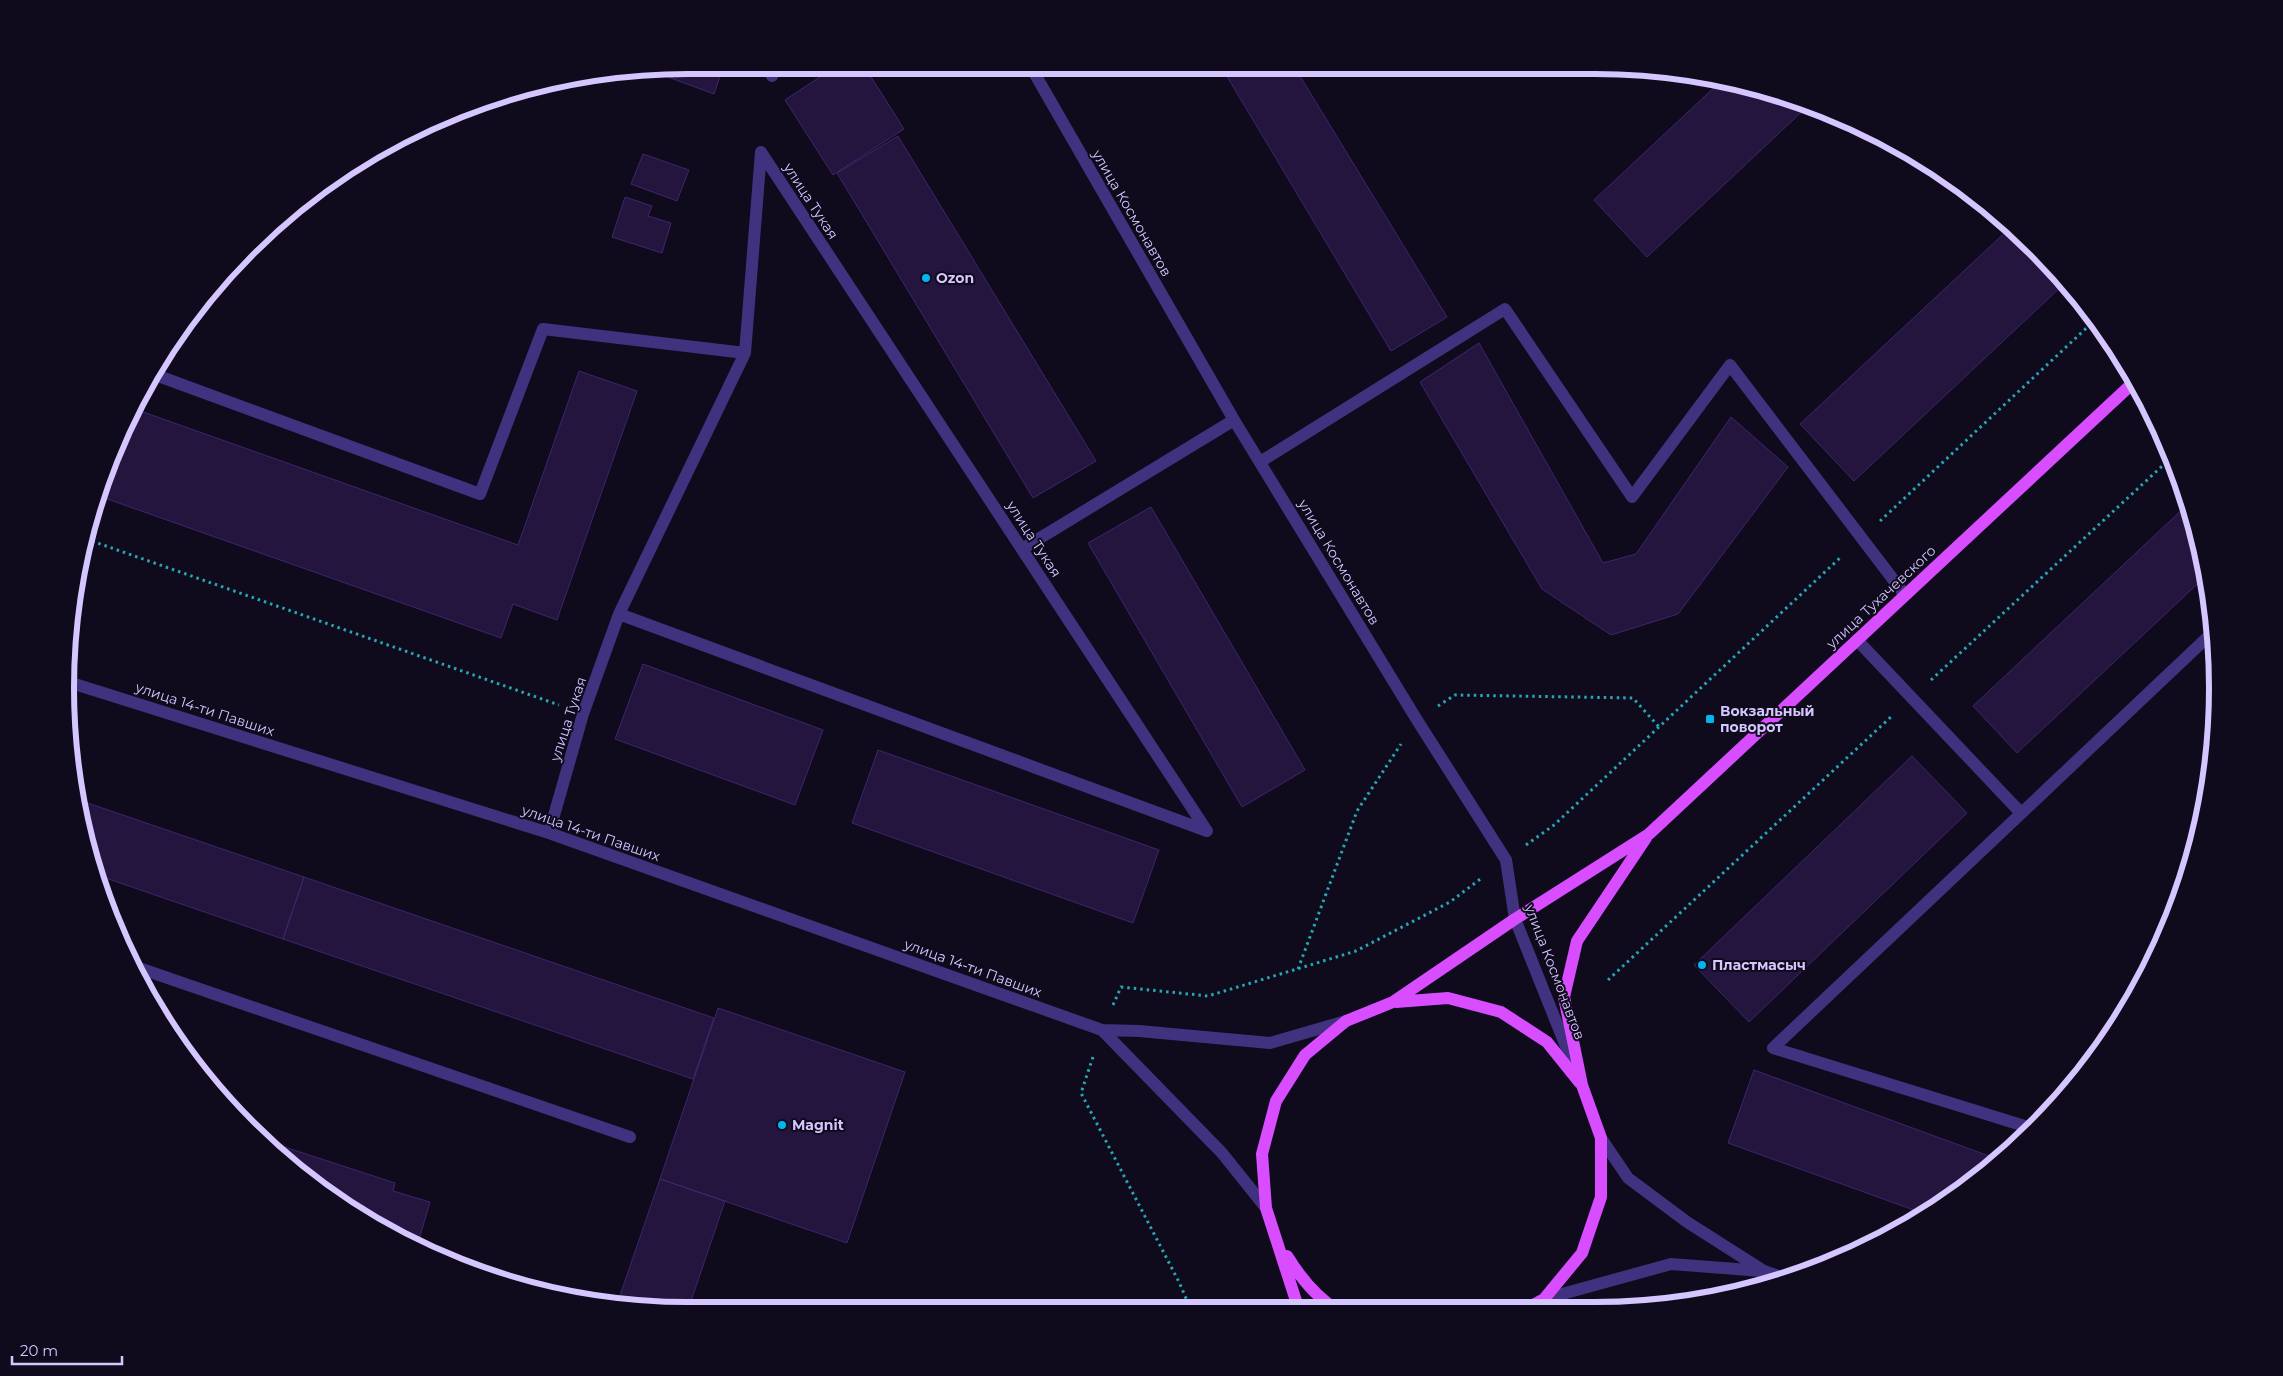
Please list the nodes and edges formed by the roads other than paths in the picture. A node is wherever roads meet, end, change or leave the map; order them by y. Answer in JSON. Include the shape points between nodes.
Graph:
{"nodes":[{"id":1,"x":1035,"y":74,"type":"edge"},
{"id":2,"x":745,"y":353,"type":"junction"},
{"id":3,"x":159,"y":376,"type":"edge"},
{"id":4,"x":2130,"y":386,"type":"edge"},
{"id":5,"x":1234,"y":420,"type":"junction"},
{"id":6,"x":1260,"y":462,"type":"junction"},
{"id":7,"x":1022,"y":549,"type":"junction"},
{"id":8,"x":1905,"y":595,"type":"junction"},
{"id":9,"x":619,"y":614,"type":"junction"},
{"id":10,"x":2207,"y":637,"type":"edge"},
{"id":11,"x":1857,"y":640,"type":"junction"},
{"id":12,"x":74,"y":684,"type":"edge"},
{"id":13,"x":2021,"y":813,"type":"junction"},
{"id":14,"x":549,"y":833,"type":"junction"},
{"id":15,"x":1649,"y":834,"type":"junction"},
{"id":16,"x":1516,"y":919,"type":"junction"},
{"id":17,"x":142,"y":969,"type":"edge"},
{"id":18,"x":1394,"y":1002,"type":"junction"},
{"id":19,"x":1346,"y":1021,"type":"junction"},
{"id":20,"x":1102,"y":1030,"type":"junction"},
{"id":21,"x":1582,"y":1085,"type":"junction"},
{"id":22,"x":2025,"y":1126,"type":"edge"},
{"id":23,"x":630,"y":1137,"type":"dead end"},
{"id":24,"x":1601,"y":1138,"type":"junction"},
{"id":25,"x":1266,"y":1208,"type":"junction"},
{"id":26,"x":1277,"y":1239,"type":"junction"},
{"id":27,"x":1764,"y":1271,"type":"junction"},
{"id":28,"x":1775,"y":1275,"type":"edge"},
{"id":29,"x":1761,"y":1279,"type":"edge"},
{"id":30,"x":1544,"y":1299,"type":"junction"},
{"id":31,"x":1297,"y":1302,"type":"edge"},
{"id":32,"x":1326,"y":1302,"type":"edge"},
{"id":33,"x":1539,"y":1302,"type":"edge"}],
"edges":[{"from":1,"to":5,"type":"street","name":"улица Космонавтов"},
{"from":2,"to":3,"type":"street","via":[[543,329],[480,494]]},
{"from":2,"to":7,"type":"street","name":"улица Тукая","via":[[760,152]]},
{"from":2,"to":9,"type":"street","name":"улица Тукая"},
{"from":4,"to":8,"type":"main road","name":"улица Тухачевского"},
{"from":5,"to":6,"type":"street","name":"улица Космонавтов"},
{"from":5,"to":7,"type":"street"},
{"from":6,"to":8,"type":"street","via":[[1505,308],[1632,497],[1730,365]]},
{"from":6,"to":16,"type":"street","name":"улица Космонавтов","via":[[1506,860]]},
{"from":7,"to":9,"type":"street","name":"улица Тукая","via":[[1207,831]]},
{"from":8,"to":11,"type":"main road","name":"улица Тухачевского"},
{"from":9,"to":14,"type":"street","name":"улица Тукая","via":[[583,714]]},
{"from":10,"to":13,"type":"street"},
{"from":11,"to":13,"type":"street"},
{"from":11,"to":15,"type":"main road","name":"улица Тухачевского"},
{"from":12,"to":14,"type":"street","name":"улица 14-ти Павших"},
{"from":13,"to":22,"type":"street","via":[[1773,1048]]},
{"from":14,"to":20,"type":"street","name":"улица 14-ти Павших"},
{"from":15,"to":16,"type":"main road"},
{"from":15,"to":21,"type":"main road","via":[[1577,941],[1564,997]]},
{"from":16,"to":18,"type":"main road"},
{"from":16,"to":21,"type":"street","name":"улица Космонавтов"},
{"from":17,"to":23,"type":"street"},
{"from":18,"to":19,"type":"main road"},
{"from":18,"to":21,"type":"main road","via":[[1448,998],[1501,1012],[1547,1042]]},
{"from":19,"to":20,"type":"street","via":[[1270,1043]]},
{"from":19,"to":25,"type":"main road","via":[[1305,1055],[1276,1101],[1262,1154]]},
{"from":20,"to":25,"type":"street","via":[[1222,1153]]},
{"from":21,"to":24,"type":"main road"},
{"from":24,"to":27,"type":"street","via":[[1628,1178],[1687,1222]]},
{"from":24,"to":30,"type":"main road","via":[[1601,1197],[1582,1253]]},
{"from":25,"to":26,"type":"main road"},
{"from":26,"to":31,"type":"main road"},
{"from":26,"to":32,"type":"main road","via":[[1298,1274]]},
{"from":27,"to":28,"type":"street"},
{"from":27,"to":29,"type":"street"},
{"from":27,"to":30,"type":"street","via":[[1671,1264]]},
{"from":30,"to":33,"type":"main road"}]}
